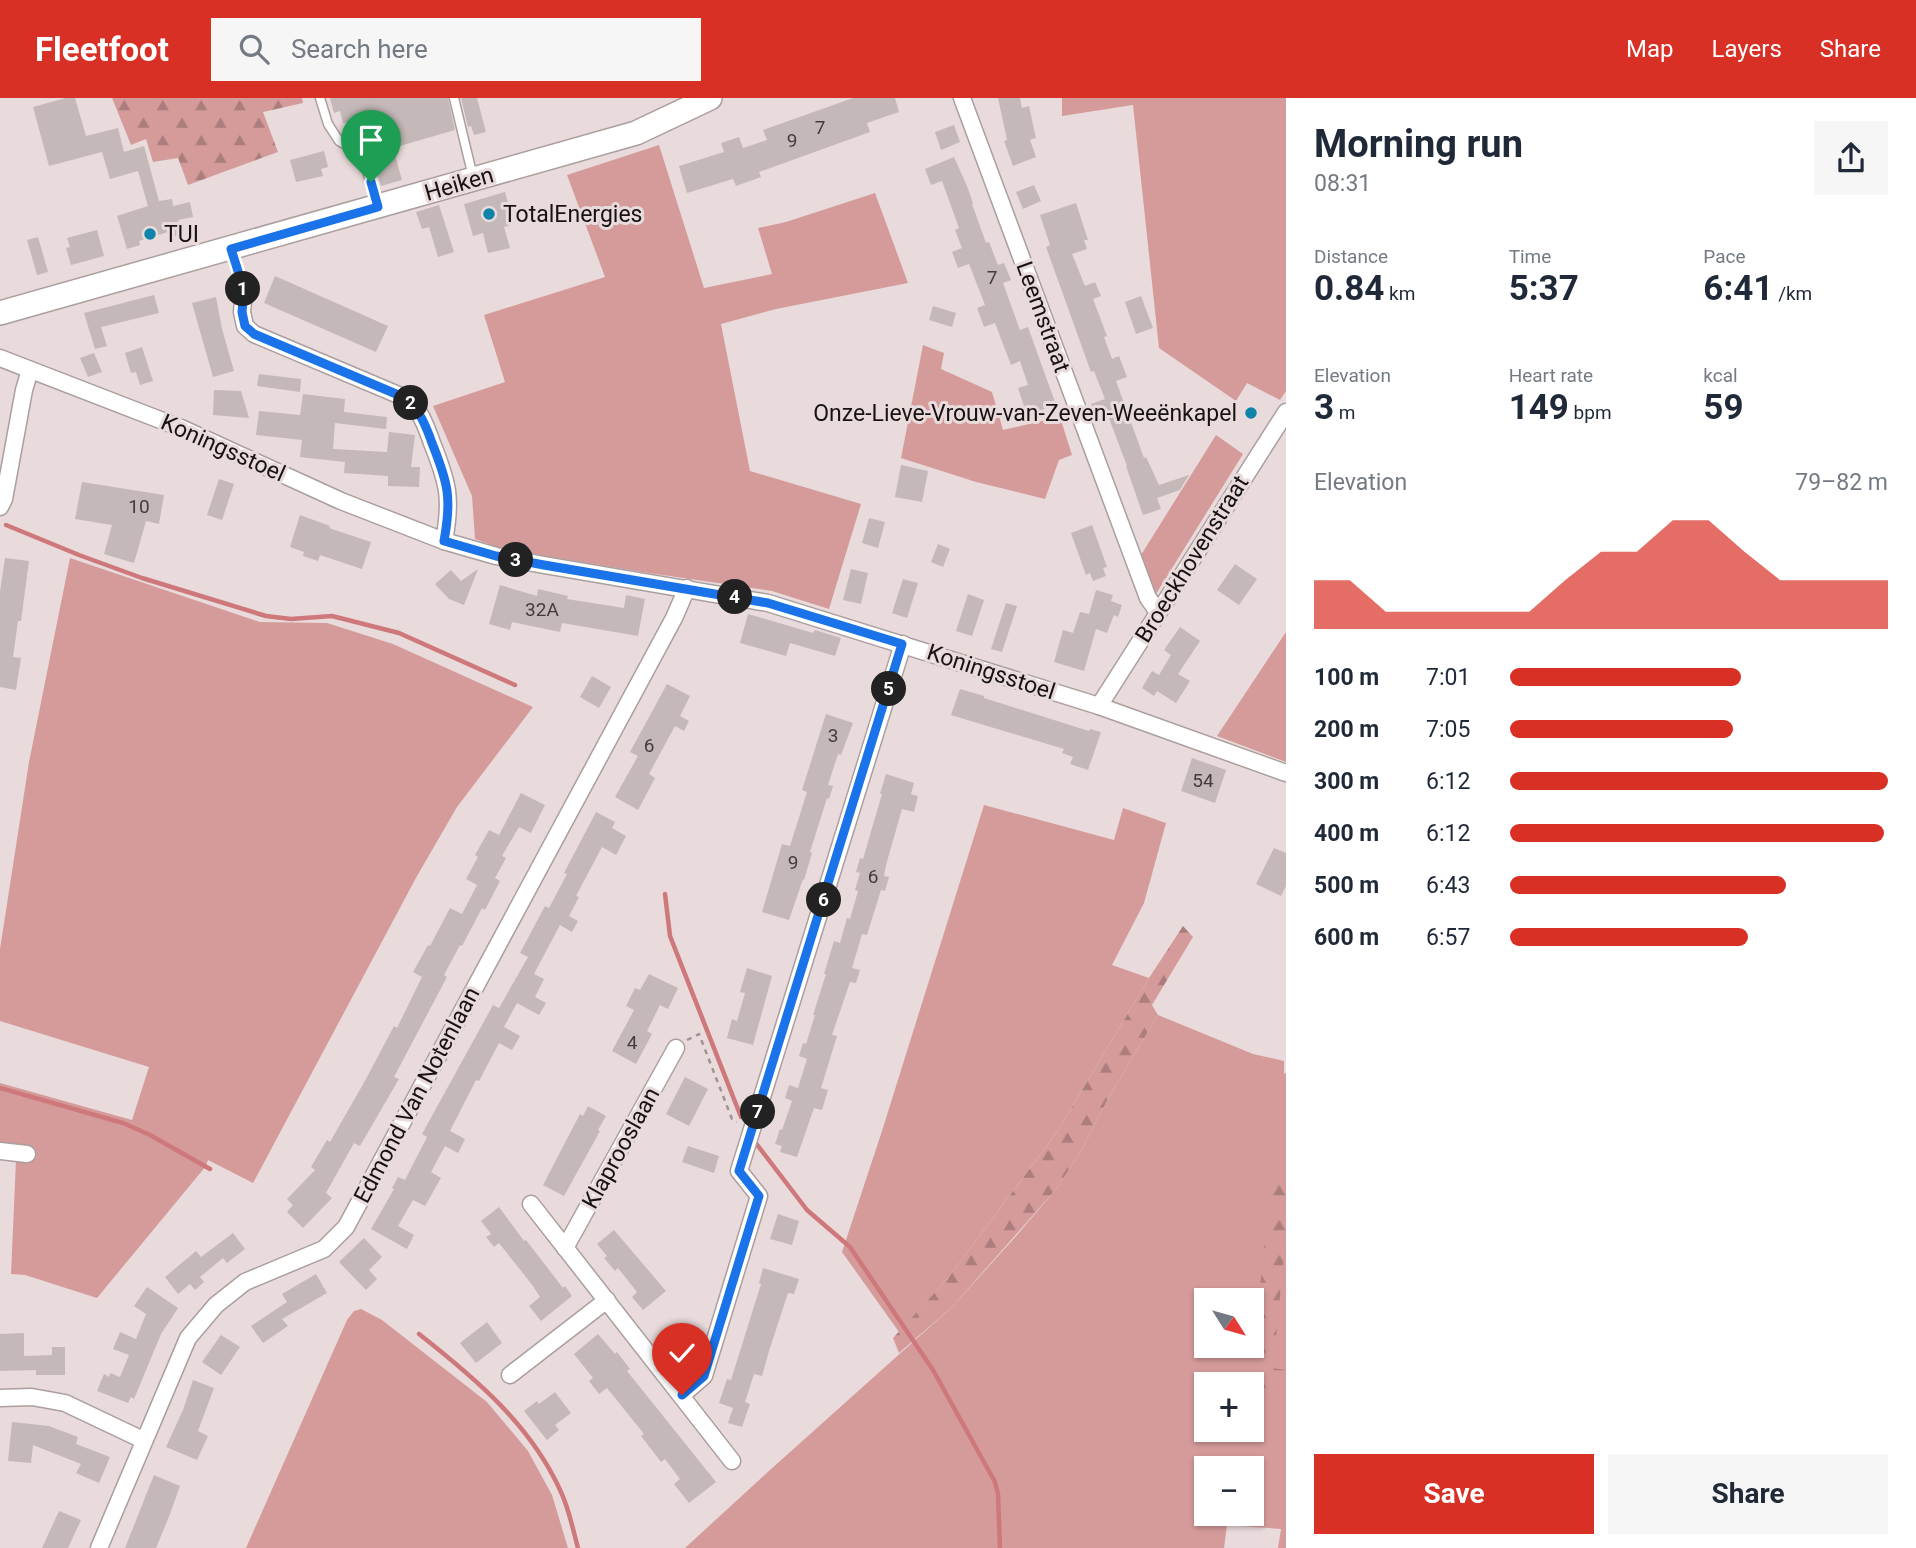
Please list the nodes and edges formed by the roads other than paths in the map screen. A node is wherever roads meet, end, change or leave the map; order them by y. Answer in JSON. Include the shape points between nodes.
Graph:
{"nodes":[{"id":1,"x":320,"y":98,"type":"edge"},
{"id":2,"x":454,"y":98,"type":"edge"},
{"id":3,"x":710,"y":98,"type":"edge"},
{"id":4,"x":962,"y":98,"type":"edge"},
{"id":5,"x":474,"y":180,"type":"junction"},
{"id":6,"x":378,"y":207,"type":"junction"},
{"id":7,"x":244,"y":290,"type":"dead end"},
{"id":8,"x":0,"y":313,"type":"edge"},
{"id":9,"x":0,"y":358,"type":"edge"},
{"id":10,"x":30,"y":370,"type":"junction"},
{"id":11,"x":1286,"y":412,"type":"edge"},
{"id":12,"x":0,"y":507,"type":"edge"},
{"id":13,"x":444,"y":541,"type":"junction"},
{"id":14,"x":687,"y":588,"type":"junction"},
{"id":15,"x":1158,"y":612,"type":"junction"},
{"id":16,"x":902,"y":644,"type":"junction"},
{"id":17,"x":1099,"y":706,"type":"junction"},
{"id":18,"x":1286,"y":773,"type":"edge"},
{"id":19,"x":676,"y":1048,"type":"road end"},
{"id":20,"x":0,"y":1151,"type":"edge"},
{"id":21,"x":27,"y":1154,"type":"dead end"},
{"id":22,"x":531,"y":1204,"type":"dead end"},
{"id":23,"x":565,"y":1248,"type":"junction"},
{"id":24,"x":607,"y":1300,"type":"junction"},
{"id":25,"x":510,"y":1375,"type":"dead end"},
{"id":26,"x":682,"y":1395,"type":"junction"},
{"id":27,"x":0,"y":1398,"type":"edge"},
{"id":28,"x":143,"y":1440,"type":"junction"},
{"id":29,"x":732,"y":1461,"type":"dead end"},
{"id":30,"x":99,"y":1548,"type":"edge"}],
"edges":[{"from":1,"to":6,"type":"lane","via":[[339,141],[364,161]]},
{"from":2,"to":5,"type":"lane"},
{"from":3,"to":5,"type":"main road","name":"Heiken","via":[[636,133]]},
{"from":4,"to":15,"type":"street","name":"Leemstraat","via":[[1148,598]]},
{"from":5,"to":6,"type":"main road","name":"Heiken"},
{"from":6,"to":8,"type":"main road","name":"Heiken"},
{"from":7,"to":13,"type":"street","via":[[245,326],[254,334],[408,399],[415,407],[448,492]]},
{"from":9,"to":10,"type":"street","name":"Koningsstoel"},
{"from":10,"to":12,"type":"street"},
{"from":10,"to":13,"type":"street","name":"Koningsstoel","via":[[181,428],[341,501]]},
{"from":11,"to":15,"type":"street","name":"Broeckhovenstraat"},
{"from":13,"to":14,"type":"street","name":"Koningsstoel","via":[[496,556]]},
{"from":14,"to":16,"type":"street","name":"Koningsstoel","via":[[768,603]]},
{"from":14,"to":28,"type":"street","name":"Edmond Van Notenlaan","via":[[346,1227],[324,1248],[245,1282],[216,1305],[188,1338]]},
{"from":15,"to":17,"type":"street","name":"Broeckhovenstraat"},
{"from":16,"to":17,"type":"street","name":"Koningsstoel"},
{"from":16,"to":26,"type":"street","via":[[739,1171],[759,1196],[704,1376]]},
{"from":17,"to":18,"type":"street","name":"Koningsstoel"},
{"from":19,"to":23,"type":"street","name":"Klaprooslaan"},
{"from":20,"to":21,"type":"street"},
{"from":22,"to":23,"type":"street"},
{"from":23,"to":24,"type":"street"},
{"from":24,"to":25,"type":"street"},
{"from":24,"to":26,"type":"street"},
{"from":26,"to":29,"type":"street"},
{"from":27,"to":28,"type":"street","via":[[65,1403]]},
{"from":28,"to":30,"type":"street","name":"Edmond Van Notenlaan"}]}
